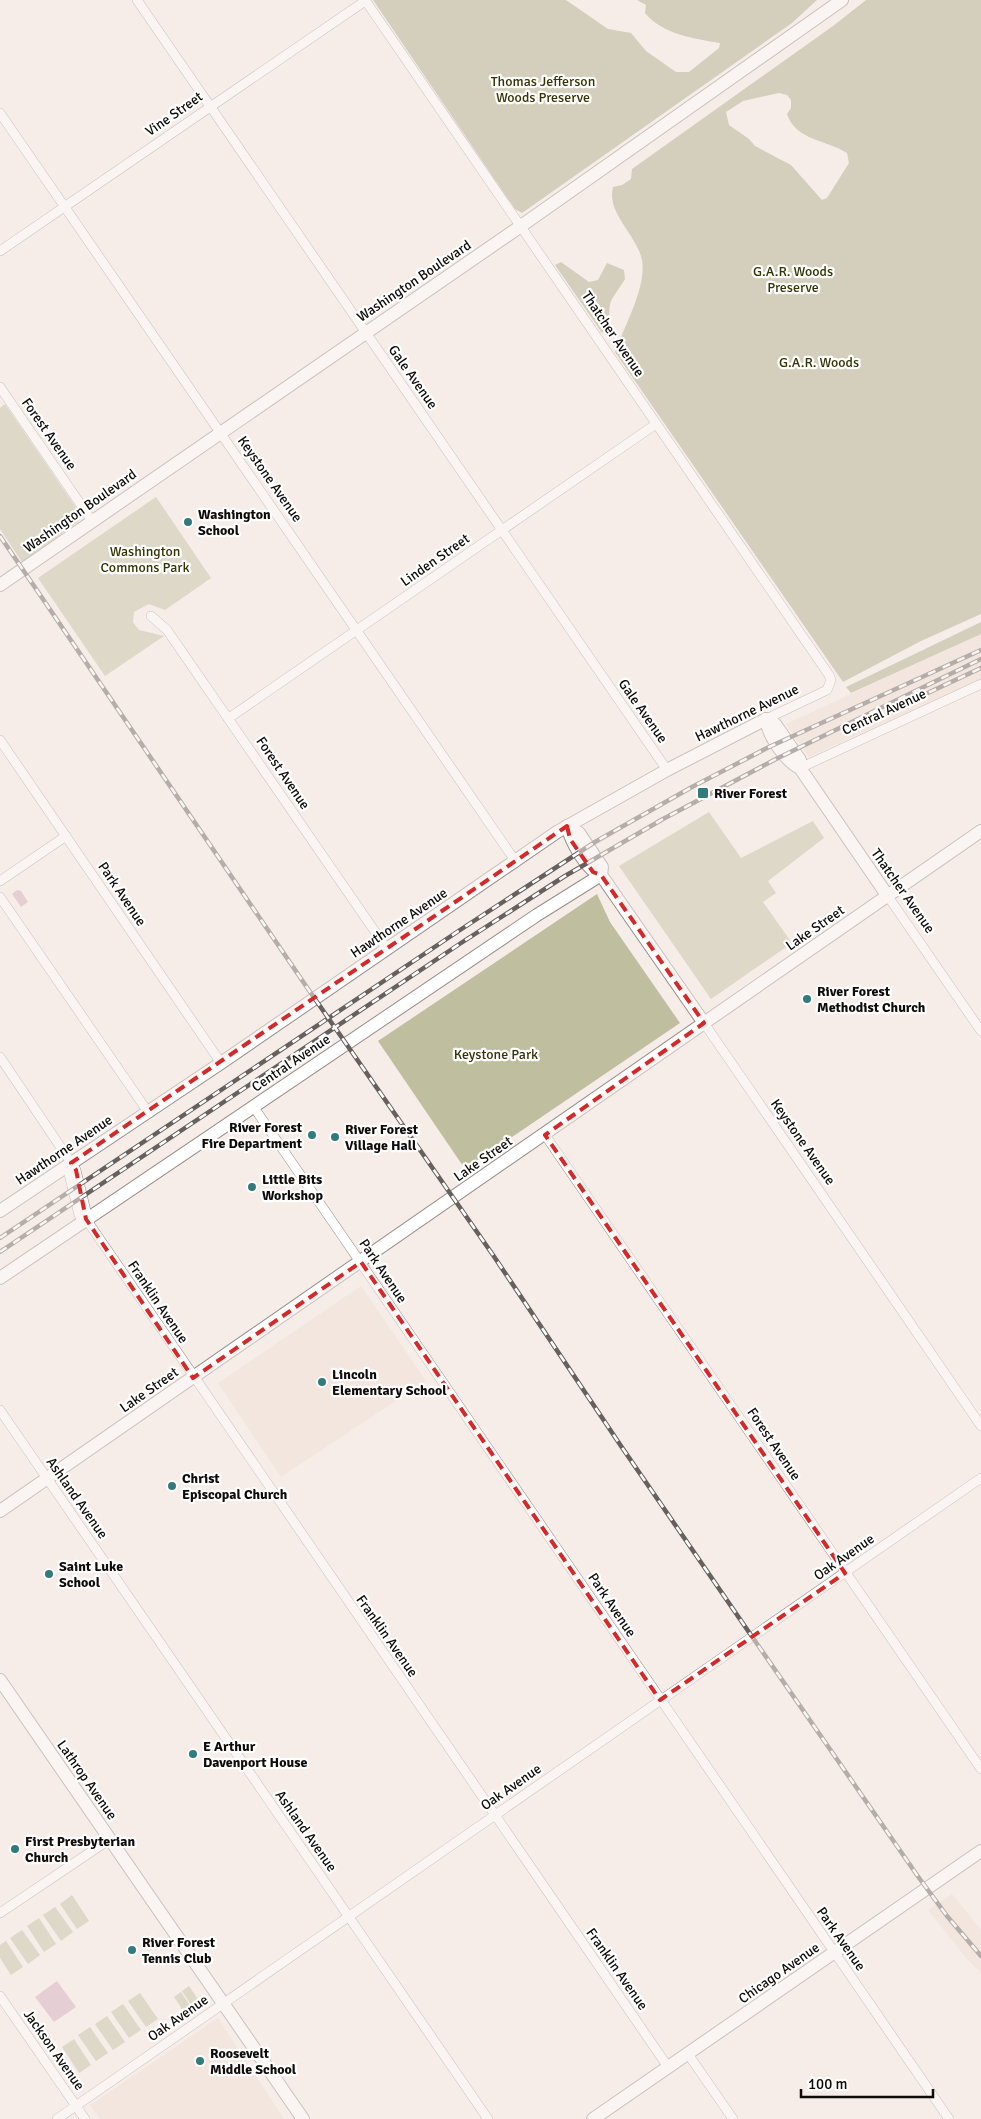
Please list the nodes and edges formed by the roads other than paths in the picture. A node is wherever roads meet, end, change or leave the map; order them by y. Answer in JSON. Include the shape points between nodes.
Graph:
{"nodes":[{"id":1,"x":137,"y":0,"type":"edge"},
{"id":2,"x":365,"y":0,"type":"edge"},
{"id":3,"x":842,"y":0,"type":"edge"},
{"id":4,"x":210,"y":106,"type":"junction"},
{"id":5,"x":0,"y":113,"type":"edge"},
{"id":6,"x":65,"y":206,"type":"junction"},
{"id":7,"x":521,"y":226,"type":"junction"},
{"id":8,"x":0,"y":251,"type":"edge"},
{"id":9,"x":366,"y":332,"type":"junction"},
{"id":10,"x":0,"y":386,"type":"edge"},
{"id":11,"x":656,"y":424,"type":"junction"},
{"id":12,"x":220,"y":434,"type":"junction"},
{"id":13,"x":92,"y":521,"type":"junction"},
{"id":14,"x":502,"y":530,"type":"junction"},
{"id":15,"x":0,"y":585,"type":"edge"},
{"id":16,"x":151,"y":616,"type":"dead end"},
{"id":17,"x":356,"y":631,"type":"junction"},
{"id":18,"x":981,"y":684,"type":"edge"},
{"id":19,"x":830,"y":686,"type":"joint"},
{"id":20,"x":229,"y":718,"type":"junction"},
{"id":21,"x":766,"y":719,"type":"junction"},
{"id":22,"x":0,"y":740,"type":"edge"},
{"id":23,"x":800,"y":768,"type":"junction"},
{"id":24,"x":667,"y":770,"type":"junction"},
{"id":25,"x":567,"y":826,"type":"junction"},
{"id":26,"x":981,"y":831,"type":"edge"},
{"id":27,"x":66,"y":836,"type":"junction"},
{"id":28,"x":516,"y":862,"type":"junction"},
{"id":29,"x":601,"y":875,"type":"junction"},
{"id":30,"x":0,"y":881,"type":"edge"},
{"id":31,"x":887,"y":895,"type":"junction"},
{"id":32,"x":0,"y":897,"type":"edge"},
{"id":33,"x":387,"y":949,"type":"junction"},
{"id":34,"x":704,"y":1023,"type":"junction"},
{"id":35,"x":981,"y":1031,"type":"edge"},
{"id":36,"x":0,"y":1057,"type":"edge"},
{"id":37,"x":222,"y":1063,"type":"junction"},
{"id":38,"x":253,"y":1106,"type":"junction"},
{"id":39,"x":148,"y":1112,"type":"junction"},
{"id":40,"x":545,"y":1135,"type":"junction"},
{"id":41,"x":71,"y":1163,"type":"junction"},
{"id":42,"x":0,"y":1211,"type":"edge"},
{"id":43,"x":86,"y":1219,"type":"junction"},
{"id":44,"x":361,"y":1262,"type":"junction"},
{"id":45,"x":0,"y":1278,"type":"edge"},
{"id":46,"x":193,"y":1378,"type":"junction"},
{"id":47,"x":0,"y":1410,"type":"edge"},
{"id":48,"x":981,"y":1426,"type":"edge"},
{"id":49,"x":981,"y":1478,"type":"edge"},
{"id":50,"x":47,"y":1479,"type":"junction"},
{"id":51,"x":0,"y":1511,"type":"edge"},
{"id":52,"x":845,"y":1572,"type":"junction"},
{"id":53,"x":0,"y":1680,"type":"edge"},
{"id":54,"x":660,"y":1700,"type":"junction"},
{"id":55,"x":981,"y":1769,"type":"edge"},
{"id":56,"x":494,"y":1815,"type":"junction"},
{"id":57,"x":110,"y":1839,"type":"junction"},
{"id":58,"x":981,"y":1851,"type":"edge"},
{"id":59,"x":0,"y":1913,"type":"edge"},
{"id":60,"x":349,"y":1916,"type":"junction"},
{"id":61,"x":834,"y":1952,"type":"junction"},
{"id":62,"x":0,"y":1996,"type":"edge"},
{"id":63,"x":223,"y":2003,"type":"junction"},
{"id":64,"x":688,"y":2054,"type":"junction"},
{"id":65,"x":668,"y":2067,"type":"junction"},
{"id":66,"x":76,"y":2106,"type":"junction"},
{"id":67,"x":56,"y":2119,"type":"edge"},
{"id":68,"x":85,"y":2119,"type":"edge"},
{"id":69,"x":303,"y":2119,"type":"edge"},
{"id":70,"x":488,"y":2119,"type":"edge"},
{"id":71,"x":593,"y":2119,"type":"edge"},
{"id":72,"x":733,"y":2119,"type":"edge"},
{"id":73,"x":949,"y":2119,"type":"edge"}],
"edges":[{"from":1,"to":4,"type":"street","name":"Gale Avenue"},
{"from":2,"to":4,"type":"street","name":"Vine Street"},
{"from":2,"to":7,"type":"street","name":"Thatcher Avenue"},
{"from":3,"to":7,"type":"street","name":"Washington Boulevard"},
{"from":4,"to":6,"type":"street","name":"Vine Street"},
{"from":4,"to":9,"type":"street","name":"Gale Avenue"},
{"from":5,"to":6,"type":"street","name":"Keystone Avenue"},
{"from":6,"to":8,"type":"street","name":"Vine Street"},
{"from":6,"to":12,"type":"street","name":"Keystone Avenue"},
{"from":7,"to":9,"type":"street","name":"Washington Boulevard"},
{"from":7,"to":11,"type":"street","name":"Thatcher Avenue"},
{"from":9,"to":12,"type":"street","name":"Washington Boulevard"},
{"from":9,"to":14,"type":"street","name":"Gale Avenue"},
{"from":10,"to":13,"type":"street","name":"Forest Avenue"},
{"from":11,"to":14,"type":"street","name":"Linden Street"},
{"from":11,"to":19,"type":"street","name":"Thatcher Avenue","via":[[830,675]]},
{"from":12,"to":13,"type":"street","name":"Washington Boulevard"},
{"from":12,"to":17,"type":"street","name":"Keystone Avenue"},
{"from":13,"to":15,"type":"street","name":"Washington Boulevard"},
{"from":14,"to":17,"type":"street","name":"Linden Street"},
{"from":14,"to":24,"type":"street","name":"Gale Avenue"},
{"from":16,"to":20,"type":"street","name":"Forest Avenue","via":[[167,630]]},
{"from":17,"to":20,"type":"street","name":"Linden Street"},
{"from":17,"to":28,"type":"street","name":"Keystone Avenue"},
{"from":18,"to":23,"type":"street","name":"Central Avenue"},
{"from":19,"to":21,"type":"street","name":"Hawthorne Avenue"},
{"from":20,"to":33,"type":"street","name":"Forest Avenue"},
{"from":21,"to":23,"type":"street","name":"Thatcher Avenue","via":[[775,724],[800,760]]},
{"from":21,"to":24,"type":"street","name":"Hawthorne Avenue"},
{"from":22,"to":27,"type":"street","name":"Park Avenue"},
{"from":23,"to":31,"type":"street","name":"Thatcher Avenue"},
{"from":24,"to":25,"type":"street","name":"Hawthorne Avenue"},
{"from":25,"to":28,"type":"street","name":"Hawthorne Avenue"},
{"from":25,"to":29,"type":"street","name":"Keystone Avenue","via":[[570,839],[593,872]]},
{"from":26,"to":31,"type":"street","name":"Lake Street"},
{"from":27,"to":30,"type":"street"},
{"from":27,"to":37,"type":"street","name":"Park Avenue"},
{"from":28,"to":33,"type":"street","name":"Hawthorne Avenue"},
{"from":29,"to":34,"type":"street","name":"Keystone Avenue"},
{"from":29,"to":38,"type":"street","name":"Central Avenue"},
{"from":31,"to":34,"type":"street","name":"Lake Street"},
{"from":31,"to":35,"type":"street","name":"Thatcher Avenue"},
{"from":32,"to":39,"type":"street"},
{"from":33,"to":37,"type":"street","name":"Hawthorne Avenue"},
{"from":34,"to":40,"type":"street","name":"Lake Street"},
{"from":34,"to":48,"type":"street","name":"Keystone Avenue"},
{"from":36,"to":41,"type":"street"},
{"from":37,"to":39,"type":"street","name":"Hawthorne Avenue"},
{"from":38,"to":43,"type":"street","name":"Central Avenue"},
{"from":38,"to":44,"type":"street","name":"Park Avenue"},
{"from":39,"to":41,"type":"street","name":"Hawthorne Avenue"},
{"from":40,"to":44,"type":"street","name":"Lake Street"},
{"from":40,"to":52,"type":"street","name":"Forest Avenue"},
{"from":41,"to":42,"type":"street","name":"Hawthorne Avenue"},
{"from":41,"to":43,"type":"street","name":"Franklin Avenue","via":[[69,1174],[79,1215]]},
{"from":43,"to":45,"type":"street","name":"Central Avenue"},
{"from":43,"to":46,"type":"street","name":"Franklin Avenue"},
{"from":44,"to":46,"type":"street","name":"Lake Street"},
{"from":44,"to":54,"type":"street","name":"Park Avenue"},
{"from":46,"to":50,"type":"street","name":"Lake Street"},
{"from":46,"to":56,"type":"street","name":"Franklin Avenue"},
{"from":47,"to":50,"type":"street","name":"Ashland Avenue"},
{"from":49,"to":52,"type":"street","name":"Oak Avenue"},
{"from":50,"to":51,"type":"street","name":"Lake Street"},
{"from":50,"to":60,"type":"street","name":"Ashland Avenue"},
{"from":52,"to":54,"type":"street","name":"Oak Avenue"},
{"from":52,"to":55,"type":"street","name":"Forest Avenue"},
{"from":53,"to":57,"type":"street","name":"Lathrop Avenue"},
{"from":54,"to":56,"type":"street","name":"Oak Avenue"},
{"from":54,"to":61,"type":"street","name":"Park Avenue"},
{"from":56,"to":60,"type":"street","name":"Oak Avenue"},
{"from":56,"to":65,"type":"street","name":"Franklin Avenue"},
{"from":57,"to":59,"type":"street"},
{"from":57,"to":63,"type":"street","name":"Lathrop Avenue"},
{"from":58,"to":61,"type":"street","name":"Chicago Avenue"},
{"from":60,"to":63,"type":"street","name":"Oak Avenue"},
{"from":60,"to":70,"type":"street","name":"Ashland Avenue"},
{"from":61,"to":64,"type":"street","name":"Chicago Avenue"},
{"from":61,"to":73,"type":"street","name":"Park Avenue"},
{"from":62,"to":66,"type":"street","name":"Jackson Avenue"},
{"from":63,"to":66,"type":"street","name":"Oak Avenue"},
{"from":63,"to":69,"type":"street","name":"Lathrop Avenue"},
{"from":64,"to":65,"type":"street","name":"Chicago Avenue"},
{"from":64,"to":72,"type":"street"},
{"from":65,"to":71,"type":"street","name":"Chicago Avenue"},
{"from":66,"to":67,"type":"street","name":"Oak Avenue"},
{"from":66,"to":68,"type":"street","name":"Jackson Avenue"}]}
